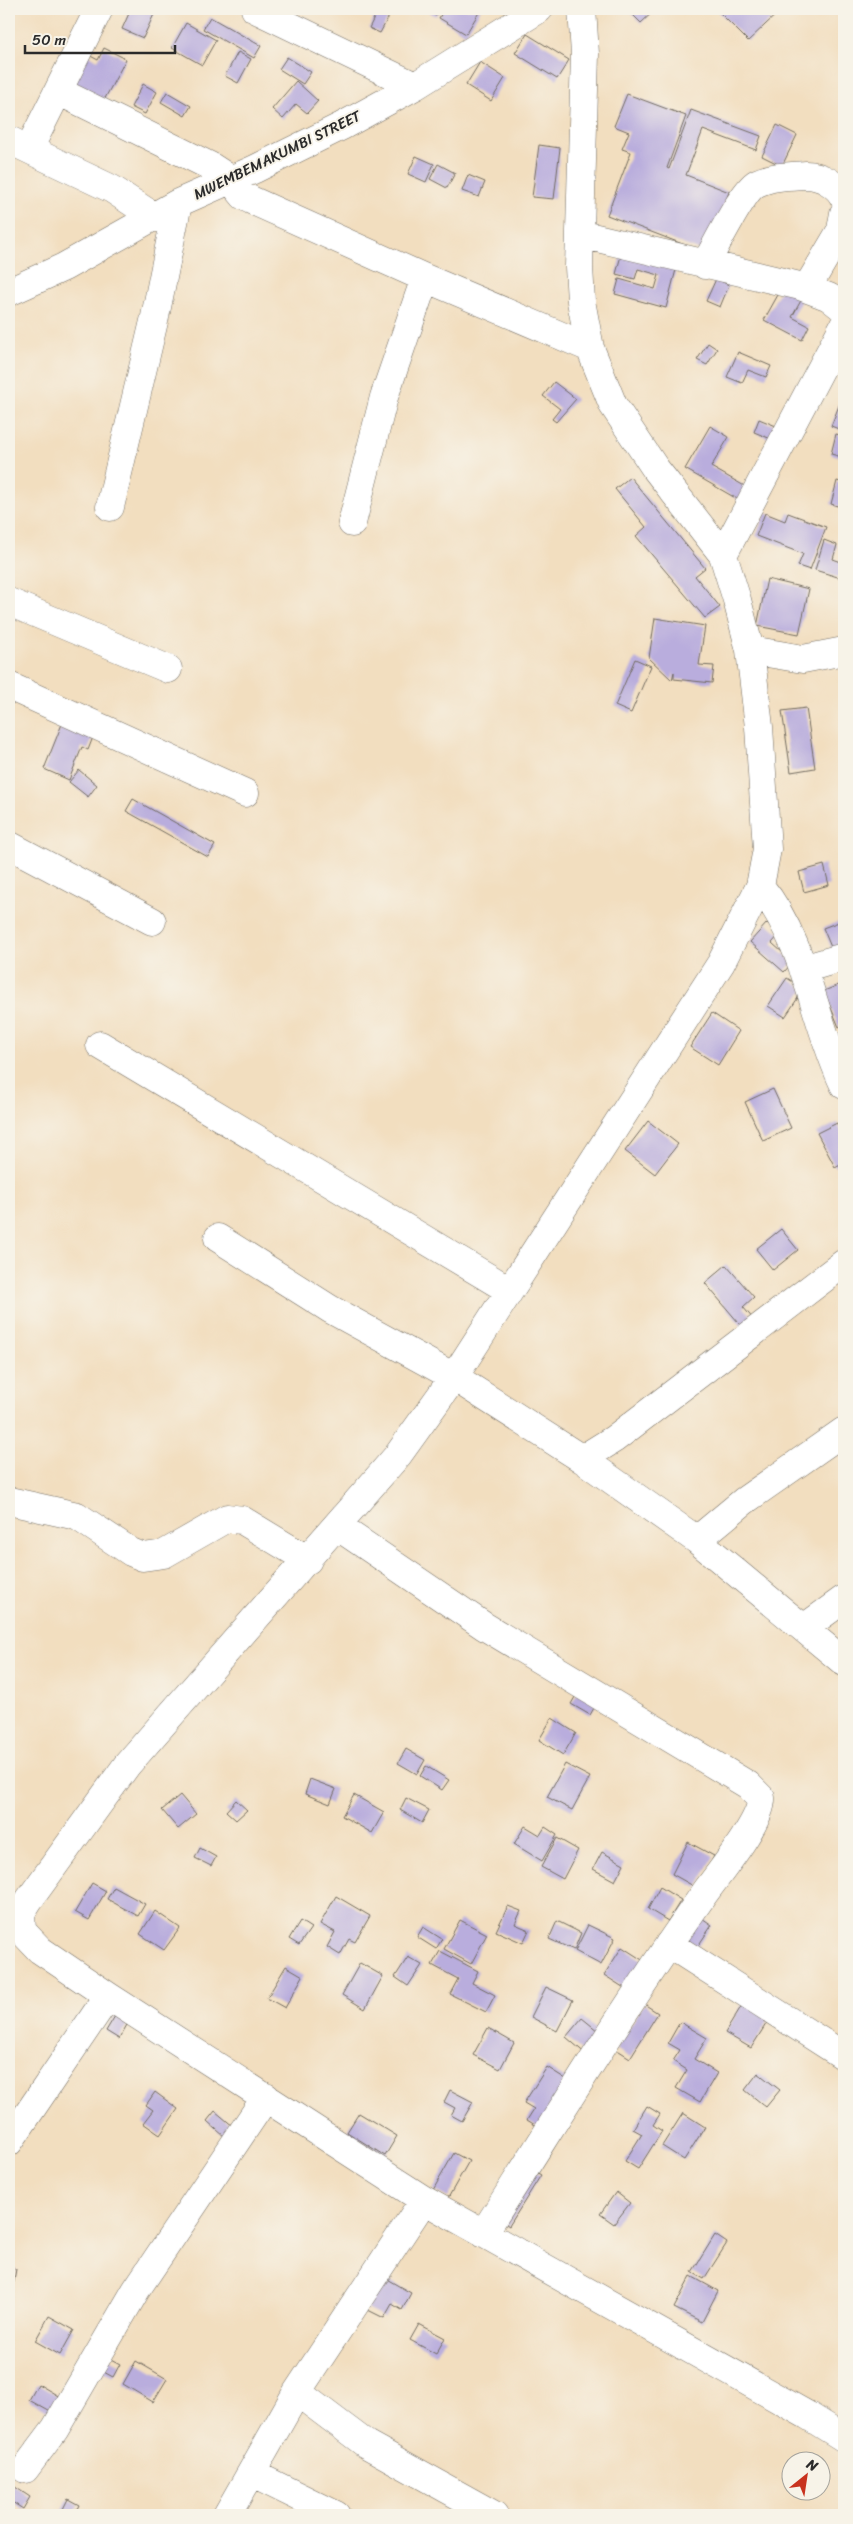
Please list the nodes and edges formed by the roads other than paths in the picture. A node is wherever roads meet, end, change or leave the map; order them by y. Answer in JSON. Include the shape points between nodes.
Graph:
{"nodes":[{"id":1,"x":99,"y":9,"type":"edge"},
{"id":2,"x":256,"y":9,"type":"edge"},
{"id":3,"x":582,"y":9,"type":"edge"},
{"id":4,"x":520,"y":12,"type":"edge"},
{"id":5,"x":415,"y":86,"type":"junction"},
{"id":6,"x":58,"y":91,"type":"junction"},
{"id":7,"x":19,"y":145,"type":"edge"},
{"id":8,"x":230,"y":179,"type":"junction"},
{"id":9,"x":844,"y":198,"type":"edge"},
{"id":10,"x":178,"y":203,"type":"junction"},
{"id":11,"x":844,"y":213,"type":"edge"},
{"id":12,"x":156,"y":218,"type":"junction"},
{"id":13,"x":580,"y":234,"type":"junction"},
{"id":14,"x":705,"y":265,"type":"junction"},
{"id":15,"x":425,"y":278,"type":"junction"},
{"id":16,"x":807,"y":288,"type":"junction"},
{"id":17,"x":9,"y":292,"type":"edge"},
{"id":18,"x":844,"y":309,"type":"edge"},
{"id":19,"x":844,"y":325,"type":"edge"},
{"id":20,"x":590,"y":348,"type":"junction"},
{"id":21,"x":110,"y":507,"type":"dead end"},
{"id":22,"x":352,"y":523,"type":"dead end"},
{"id":23,"x":723,"y":555,"type":"junction"},
{"id":24,"x":9,"y":602,"type":"edge"},
{"id":25,"x":750,"y":650,"type":"junction"},
{"id":26,"x":844,"y":651,"type":"edge"},
{"id":27,"x":168,"y":669,"type":"dead end"},
{"id":28,"x":9,"y":686,"type":"edge"},
{"id":29,"x":245,"y":793,"type":"dead end"},
{"id":30,"x":9,"y":845,"type":"edge"},
{"id":31,"x":760,"y":886,"type":"junction"},
{"id":32,"x":152,"y":921,"type":"dead end"},
{"id":33,"x":844,"y":958,"type":"edge"},
{"id":34,"x":804,"y":969,"type":"junction"},
{"id":35,"x":100,"y":1045,"type":"dead end"},
{"id":36,"x":844,"y":1085,"type":"edge"},
{"id":37,"x":218,"y":1238,"type":"dead end"},
{"id":38,"x":844,"y":1263,"type":"edge"},
{"id":39,"x":509,"y":1290,"type":"junction"},
{"id":40,"x":454,"y":1377,"type":"junction"},
{"id":41,"x":844,"y":1431,"type":"edge"},
{"id":42,"x":582,"y":1459,"type":"junction"},
{"id":43,"x":9,"y":1501,"type":"edge"},
{"id":44,"x":337,"y":1526,"type":"junction"},
{"id":45,"x":697,"y":1540,"type":"junction"},
{"id":46,"x":308,"y":1560,"type":"junction"},
{"id":47,"x":844,"y":1599,"type":"edge"},
{"id":48,"x":804,"y":1628,"type":"junction"},
{"id":49,"x":844,"y":1662,"type":"edge"},
{"id":50,"x":15,"y":1912,"type":"edge"},
{"id":51,"x":669,"y":1944,"type":"junction"},
{"id":52,"x":108,"y":1996,"type":"junction"},
{"id":53,"x":844,"y":2056,"type":"edge"},
{"id":54,"x":266,"y":2097,"type":"junction"},
{"id":55,"x":9,"y":2142,"type":"edge"},
{"id":56,"x":424,"y":2200,"type":"junction"},
{"id":57,"x":483,"y":2234,"type":"junction"},
{"id":58,"x":297,"y":2392,"type":"junction"},
{"id":59,"x":844,"y":2438,"type":"edge"},
{"id":60,"x":25,"y":2468,"type":"dead end"},
{"id":61,"x":251,"y":2473,"type":"junction"},
{"id":62,"x":227,"y":2515,"type":"edge"},
{"id":63,"x":336,"y":2515,"type":"edge"},
{"id":64,"x":494,"y":2515,"type":"edge"}],
"edges":[{"from":1,"to":6,"type":"street"},
{"from":2,"to":5,"type":"street"},
{"from":3,"to":13,"type":"street","via":[[585,54]]},
{"from":4,"to":5,"type":"street","name":"MWEMBEMAKUMBI STREET"},
{"from":5,"to":8,"type":"street","name":"MWEMBEMAKUMBI STREET","via":[[342,126]]},
{"from":6,"to":7,"type":"street"},
{"from":6,"to":8,"type":"street"},
{"from":7,"to":12,"type":"street","via":[[112,189]]},
{"from":8,"to":10,"type":"street","name":"MWEMBEMAKUMBI STREET"},
{"from":8,"to":15,"type":"street","via":[[251,200]]},
{"from":9,"to":14,"type":"street","via":[[831,183],[810,175],[779,176],[755,184]]},
{"from":10,"to":12,"type":"street","name":"MWEMBEMAKUMBI STREET"},
{"from":10,"to":21,"type":"street"},
{"from":11,"to":16,"type":"street","via":[[841,230]]},
{"from":12,"to":17,"type":"street","name":"MWEMBEMAKUMBI STREET"},
{"from":13,"to":14,"type":"street"},
{"from":13,"to":20,"type":"street","via":[[581,301]]},
{"from":14,"to":16,"type":"street"},
{"from":15,"to":20,"type":"street"},
{"from":15,"to":22,"type":"street","via":[[384,397]]},
{"from":16,"to":18,"type":"street","via":[[829,297]]},
{"from":19,"to":23,"type":"street"},
{"from":20,"to":23,"type":"street","via":[[614,405],[632,436]]},
{"from":23,"to":25,"type":"street"},
{"from":24,"to":27,"type":"street"},
{"from":25,"to":26,"type":"street","via":[[803,659]]},
{"from":25,"to":31,"type":"street","via":[[767,849]]},
{"from":28,"to":29,"type":"street"},
{"from":30,"to":32,"type":"street"},
{"from":31,"to":34,"type":"street","via":[[781,916]]},
{"from":31,"to":39,"type":"street","via":[[722,963]]},
{"from":33,"to":34,"type":"street"},
{"from":34,"to":36,"type":"street"},
{"from":35,"to":39,"type":"street"},
{"from":37,"to":40,"type":"street","via":[[330,1309]]},
{"from":38,"to":42,"type":"street","via":[[614,1439]]},
{"from":39,"to":40,"type":"street"},
{"from":40,"to":42,"type":"street"},
{"from":40,"to":44,"type":"street","via":[[398,1455]]},
{"from":41,"to":45,"type":"street","via":[[744,1501]]},
{"from":42,"to":45,"type":"street"},
{"from":43,"to":46,"type":"street","via":[[77,1516],[143,1557],[164,1554],[227,1518],[233,1518],[242,1520]]},
{"from":44,"to":46,"type":"street"},
{"from":44,"to":51,"type":"street","via":[[484,1626],[748,1785],[761,1798],[762,1806],[749,1831]]},
{"from":45,"to":48,"type":"street"},
{"from":46,"to":50,"type":"street","via":[[127,1765]]},
{"from":47,"to":48,"type":"street"},
{"from":48,"to":49,"type":"street"},
{"from":50,"to":52,"type":"street","via":[[22,1931],[40,1950]]},
{"from":51,"to":53,"type":"street"},
{"from":51,"to":57,"type":"street"},
{"from":52,"to":54,"type":"street"},
{"from":52,"to":55,"type":"street"},
{"from":54,"to":56,"type":"street"},
{"from":54,"to":60,"type":"street","via":[[136,2290],[55,2428]]},
{"from":56,"to":57,"type":"street"},
{"from":56,"to":58,"type":"street"},
{"from":57,"to":59,"type":"street"},
{"from":58,"to":61,"type":"street"},
{"from":58,"to":64,"type":"street","via":[[366,2444]]},
{"from":61,"to":62,"type":"street"},
{"from":61,"to":63,"type":"street"}]}
